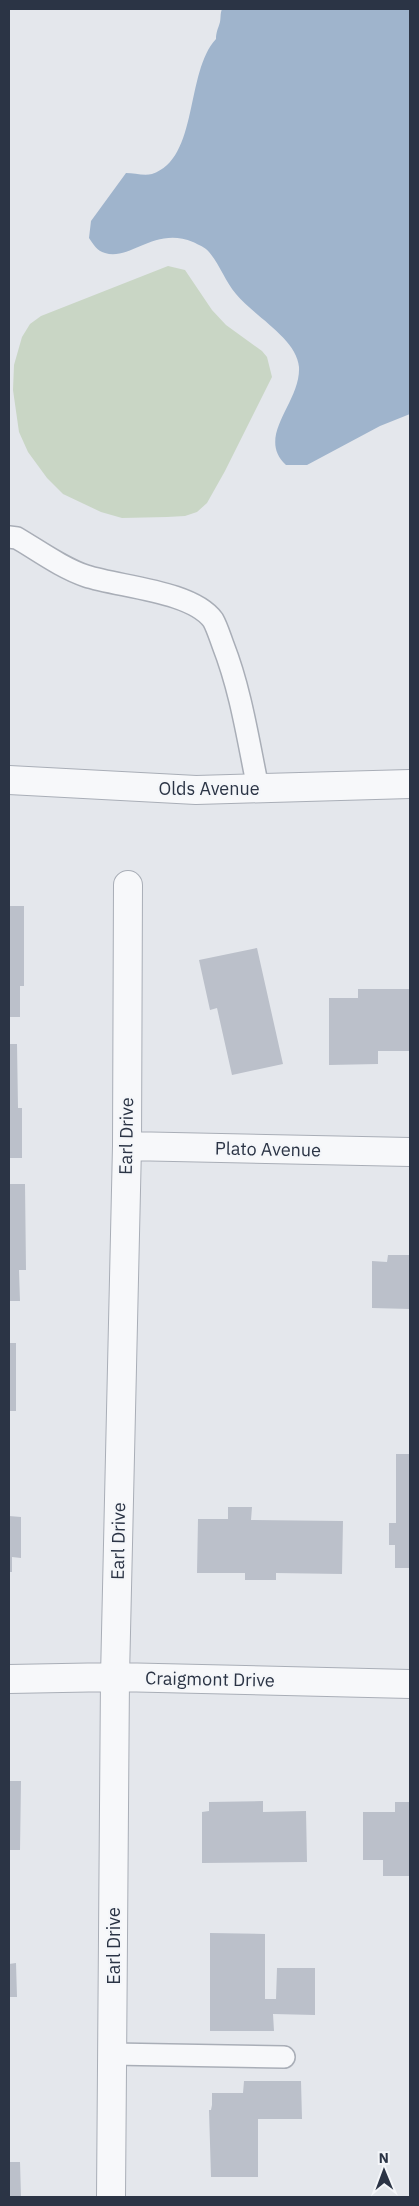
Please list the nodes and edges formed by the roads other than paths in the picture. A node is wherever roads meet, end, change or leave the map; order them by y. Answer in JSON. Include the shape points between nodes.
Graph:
{"nodes":[{"id":1,"x":9,"y":537,"type":"edge"},
{"id":2,"x":9,"y":780,"type":"edge"},
{"id":3,"x":410,"y":784,"type":"edge"},
{"id":4,"x":258,"y":788,"type":"junction"},
{"id":5,"x":128,"y":885,"type":"dead end"},
{"id":6,"x":127,"y":1146,"type":"junction"},
{"id":7,"x":410,"y":1152,"type":"edge"},
{"id":8,"x":116,"y":1677,"type":"junction"},
{"id":9,"x":9,"y":1679,"type":"edge"},
{"id":10,"x":410,"y":1684,"type":"edge"},
{"id":11,"x":112,"y":2054,"type":"junction"},
{"id":12,"x":284,"y":2057,"type":"dead end"},
{"id":13,"x":111,"y":2197,"type":"edge"}],
"edges":[{"from":1,"to":4,"type":"lane","via":[[17,538],[84,576],[194,603],[213,620],[240,697]]},
{"from":2,"to":4,"type":"street","name":"Olds Avenue","via":[[196,790]]},
{"from":3,"to":4,"type":"street","name":"Olds Avenue"},
{"from":5,"to":6,"type":"street","name":"Earl Drive"},
{"from":6,"to":7,"type":"street","name":"Plato Avenue"},
{"from":6,"to":8,"type":"street","name":"Earl Drive"},
{"from":8,"to":9,"type":"street","name":"Craigmont Drive"},
{"from":8,"to":10,"type":"street","name":"Craigmont Drive"},
{"from":8,"to":11,"type":"street","name":"Earl Drive"},
{"from":11,"to":12,"type":"lane"},
{"from":11,"to":13,"type":"street","name":"Earl Drive"}]}
